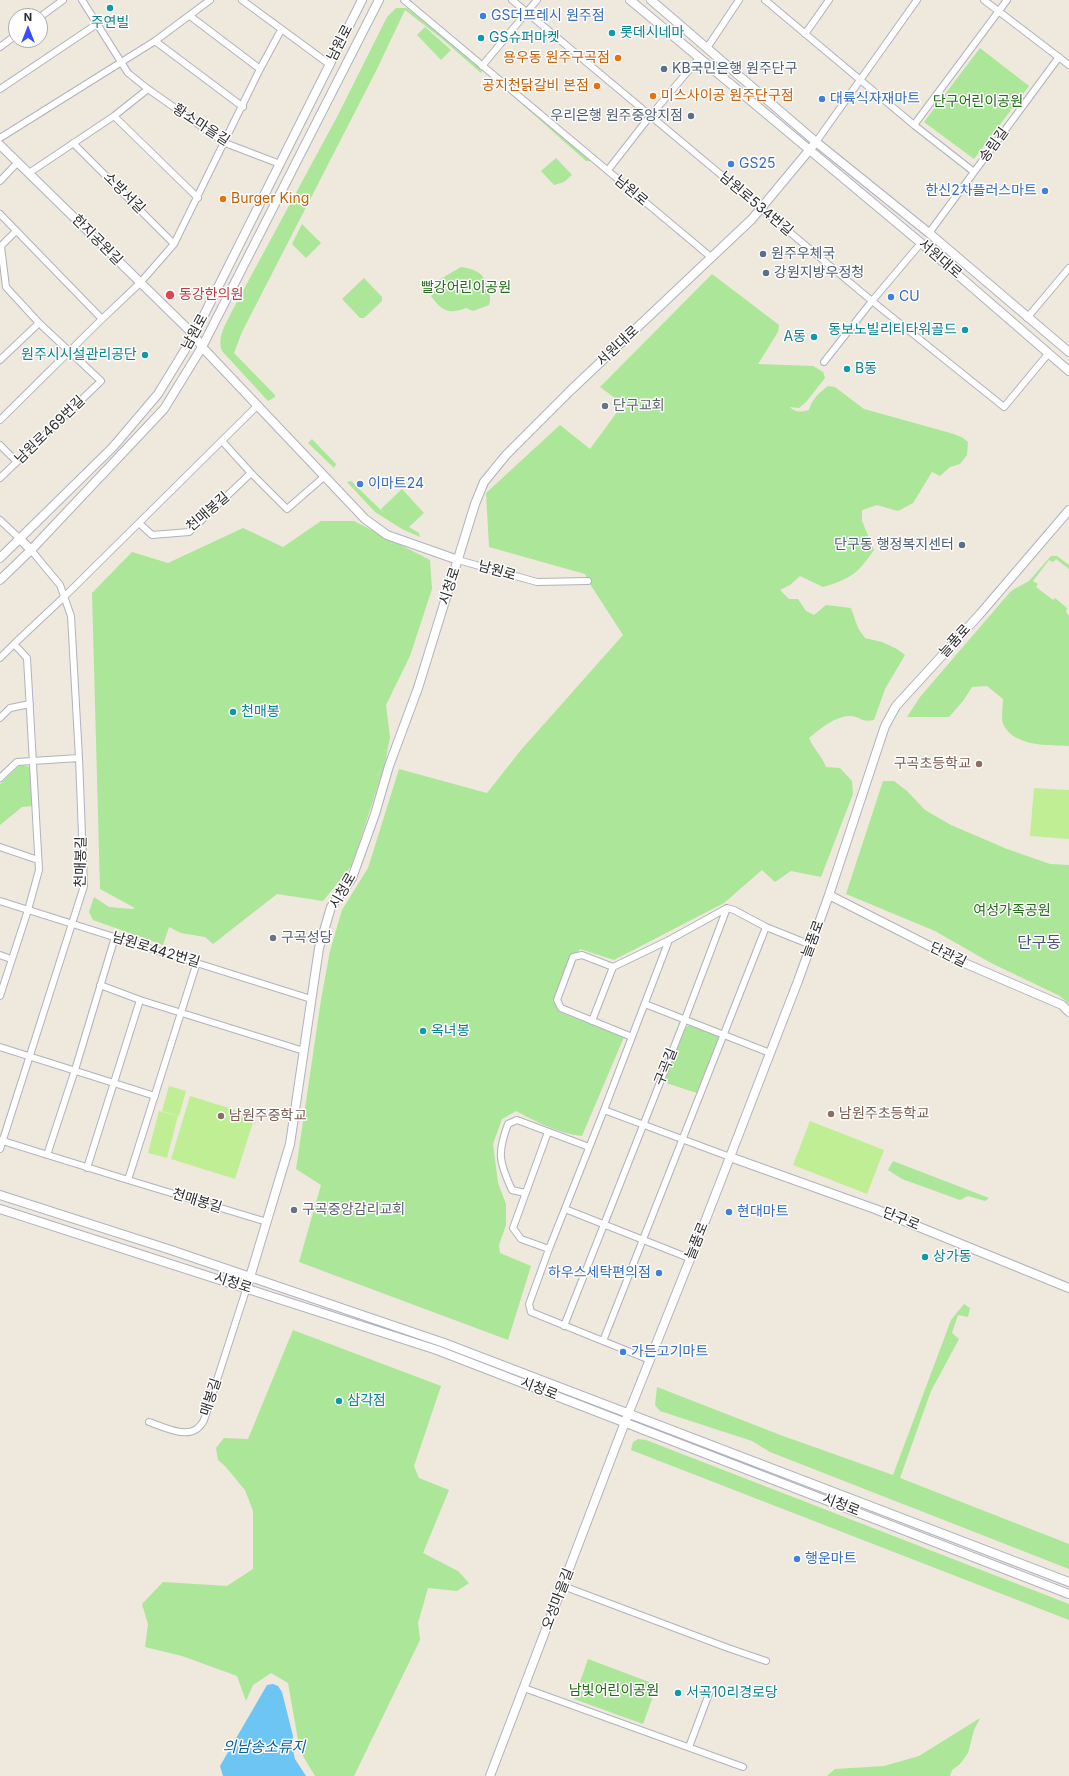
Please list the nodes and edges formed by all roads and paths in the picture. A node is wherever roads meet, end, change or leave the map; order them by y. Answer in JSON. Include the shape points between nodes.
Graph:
{"nodes":[{"id":1,"x":63,"y":0,"type":"edge"},
{"id":2,"x":82,"y":0,"type":"edge"},
{"id":3,"x":210,"y":0,"type":"edge"},
{"id":4,"x":242,"y":0,"type":"edge"},
{"id":5,"x":362,"y":0,"type":"edge"},
{"id":6,"x":379,"y":0,"type":"edge"},
{"id":7,"x":404,"y":0,"type":"edge"},
{"id":8,"x":512,"y":0,"type":"edge"},
{"id":9,"x":537,"y":0,"type":"edge"},
{"id":10,"x":630,"y":0,"type":"edge"},
{"id":11,"x":650,"y":0,"type":"edge"},
{"id":12,"x":739,"y":0,"type":"edge"},
{"id":13,"x":765,"y":0,"type":"edge"},
{"id":14,"x":829,"y":0,"type":"edge"},
{"id":15,"x":917,"y":0,"type":"edge"},
{"id":16,"x":984,"y":0,"type":"edge"},
{"id":17,"x":1006,"y":0,"type":"edge"},
{"id":18,"x":48,"y":11,"type":"edge"},
{"id":19,"x":998,"y":11,"type":"junction"},
{"id":20,"x":526,"y":12,"type":"junction"},
{"id":21,"x":190,"y":16,"type":"junction"},
{"id":22,"x":97,"y":24,"type":"junction"},
{"id":23,"x":281,"y":30,"type":"junction"},
{"id":24,"x":805,"y":34,"type":"junction"},
{"id":25,"x":155,"y":41,"type":"junction"},
{"id":26,"x":707,"y":48,"type":"junction"},
{"id":27,"x":1059,"y":57,"type":"junction"},
{"id":28,"x":699,"y":58,"type":"junction"},
{"id":29,"x":120,"y":62,"type":"junction"},
{"id":30,"x":329,"y":64,"type":"junction"},
{"id":31,"x":1069,"y":65,"type":"edge"},
{"id":32,"x":482,"y":66,"type":"junction"},
{"id":33,"x":260,"y":69,"type":"junction"},
{"id":34,"x":860,"y":80,"type":"junction"},
{"id":35,"x":0,"y":89,"type":"edge"},
{"id":36,"x":148,"y":89,"type":"junction"},
{"id":37,"x":243,"y":107,"type":"junction"},
{"id":38,"x":114,"y":116,"type":"junction"},
{"id":39,"x":650,"y":116,"type":"junction"},
{"id":40,"x":914,"y":125,"type":"junction"},
{"id":41,"x":0,"y":138,"type":"edge"},
{"id":42,"x":816,"y":142,"type":"junction"},
{"id":43,"x":73,"y":143,"type":"junction"},
{"id":44,"x":225,"y":143,"type":"junction"},
{"id":45,"x":0,"y":145,"type":"edge"},
{"id":46,"x":809,"y":150,"type":"junction"},
{"id":47,"x":18,"y":162,"type":"junction"},
{"id":48,"x":280,"y":164,"type":"junction"},
{"id":49,"x":608,"y":170,"type":"junction"},
{"id":50,"x":974,"y":172,"type":"junction"},
{"id":51,"x":29,"y":173,"type":"junction"},
{"id":52,"x":0,"y":181,"type":"edge"},
{"id":53,"x":198,"y":198,"type":"junction"},
{"id":54,"x":762,"y":208,"type":"junction"},
{"id":55,"x":0,"y":214,"type":"edge"},
{"id":56,"x":16,"y":231,"type":"junction"},
{"id":57,"x":929,"y":233,"type":"junction"},
{"id":58,"x":921,"y":243,"type":"junction"},
{"id":59,"x":174,"y":244,"type":"junction"},
{"id":60,"x":712,"y":258,"type":"junction"},
{"id":61,"x":1069,"y":268,"type":"edge"},
{"id":62,"x":140,"y":283,"type":"junction"},
{"id":63,"x":872,"y":301,"type":"junction"},
{"id":64,"x":1027,"y":318,"type":"junction"},
{"id":65,"x":102,"y":319,"type":"junction"},
{"id":66,"x":39,"y":322,"type":"junction"},
{"id":67,"x":194,"y":335,"type":"junction"},
{"id":68,"x":202,"y":347,"type":"junction"},
{"id":69,"x":0,"y":350,"type":"edge"},
{"id":70,"x":70,"y":352,"type":"junction"},
{"id":71,"x":1069,"y":352,"type":"edge"},
{"id":72,"x":1048,"y":354,"type":"junction"},
{"id":73,"x":5,"y":355,"type":"junction"},
{"id":74,"x":0,"y":360,"type":"edge"},
{"id":75,"x":824,"y":362,"type":"dead end"},
{"id":76,"x":1069,"y":371,"type":"edge"},
{"id":77,"x":258,"y":406,"type":"junction"},
{"id":78,"x":0,"y":420,"type":"edge"},
{"id":79,"x":222,"y":441,"type":"junction"},
{"id":80,"x":0,"y":445,"type":"edge"},
{"id":81,"x":17,"y":462,"type":"junction"},
{"id":82,"x":251,"y":473,"type":"junction"},
{"id":83,"x":325,"y":476,"type":"junction"},
{"id":84,"x":0,"y":478,"type":"edge"},
{"id":85,"x":1069,"y":510,"type":"edge"},
{"id":86,"x":0,"y":520,"type":"edge"},
{"id":87,"x":138,"y":523,"type":"junction"},
{"id":88,"x":20,"y":539,"type":"junction"},
{"id":89,"x":31,"y":550,"type":"junction"},
{"id":90,"x":0,"y":558,"type":"edge"},
{"id":91,"x":458,"y":560,"type":"junction"},
{"id":92,"x":0,"y":580,"type":"edge"},
{"id":93,"x":588,"y":581,"type":"dead end"},
{"id":94,"x":65,"y":596,"type":"junction"},
{"id":95,"x":14,"y":644,"type":"junction"},
{"id":96,"x":0,"y":658,"type":"edge"},
{"id":97,"x":30,"y":704,"type":"junction"},
{"id":98,"x":0,"y":718,"type":"edge"},
{"id":99,"x":79,"y":758,"type":"junction"},
{"id":100,"x":33,"y":761,"type":"junction"},
{"id":101,"x":0,"y":778,"type":"edge"},
{"id":102,"x":0,"y":847,"type":"edge"},
{"id":103,"x":38,"y":860,"type":"junction"},
{"id":104,"x":829,"y":895,"type":"junction"},
{"id":105,"x":0,"y":900,"type":"edge"},
{"id":106,"x":727,"y":908,"type":"junction"},
{"id":107,"x":28,"y":910,"type":"junction"},
{"id":108,"x":72,"y":924,"type":"junction"},
{"id":109,"x":766,"y":927,"type":"junction"},
{"id":110,"x":115,"y":937,"type":"junction"},
{"id":111,"x":669,"y":940,"type":"junction"},
{"id":112,"x":811,"y":945,"type":"junction"},
{"id":113,"x":0,"y":955,"type":"edge"},
{"id":114,"x":12,"y":959,"type":"junction"},
{"id":115,"x":197,"y":962,"type":"junction"},
{"id":116,"x":613,"y":967,"type":"junction"},
{"id":117,"x":100,"y":985,"type":"junction"},
{"id":118,"x":0,"y":996,"type":"edge"},
{"id":119,"x":311,"y":999,"type":"junction"},
{"id":120,"x":140,"y":1000,"type":"junction"},
{"id":121,"x":645,"y":1004,"type":"junction"},
{"id":122,"x":180,"y":1012,"type":"junction"},
{"id":123,"x":1069,"y":1012,"type":"edge"},
{"id":124,"x":685,"y":1020,"type":"junction"},
{"id":125,"x":592,"y":1021,"type":"junction"},
{"id":126,"x":724,"y":1035,"type":"junction"},
{"id":127,"x":632,"y":1037,"type":"junction"},
{"id":128,"x":0,"y":1047,"type":"edge"},
{"id":129,"x":304,"y":1051,"type":"junction"},
{"id":130,"x":770,"y":1053,"type":"junction"},
{"id":131,"x":30,"y":1057,"type":"junction"},
{"id":132,"x":75,"y":1070,"type":"junction"},
{"id":133,"x":115,"y":1083,"type":"junction"},
{"id":134,"x":156,"y":1096,"type":"junction"},
{"id":135,"x":604,"y":1110,"type":"junction"},
{"id":136,"x":643,"y":1125,"type":"junction"},
{"id":137,"x":548,"y":1132,"type":"junction"},
{"id":138,"x":1,"y":1140,"type":"edge"},
{"id":139,"x":683,"y":1140,"type":"junction"},
{"id":140,"x":589,"y":1147,"type":"junction"},
{"id":141,"x":0,"y":1149,"type":"edge"},
{"id":142,"x":46,"y":1155,"type":"junction"},
{"id":143,"x":730,"y":1157,"type":"junction"},
{"id":144,"x":87,"y":1168,"type":"junction"},
{"id":145,"x":128,"y":1180,"type":"junction"},
{"id":146,"x":525,"y":1193,"type":"junction"},
{"id":147,"x":0,"y":1195,"type":"edge"},
{"id":148,"x":0,"y":1209,"type":"edge"},
{"id":149,"x":565,"y":1209,"type":"junction"},
{"id":150,"x":267,"y":1222,"type":"junction"},
{"id":151,"x":604,"y":1225,"type":"junction"},
{"id":152,"x":643,"y":1240,"type":"junction"},
{"id":153,"x":549,"y":1249,"type":"junction"},
{"id":154,"x":689,"y":1258,"type":"junction"},
{"id":155,"x":250,"y":1276,"type":"junction"},
{"id":156,"x":246,"y":1287,"type":"junction"},
{"id":157,"x":1069,"y":1288,"type":"edge"},
{"id":158,"x":564,"y":1326,"type":"junction"},
{"id":159,"x":603,"y":1341,"type":"junction"},
{"id":160,"x":650,"y":1360,"type":"junction"},
{"id":161,"x":628,"y":1414,"type":"junction"},
{"id":162,"x":149,"y":1422,"type":"dead end"},
{"id":163,"x":625,"y":1422,"type":"junction"},
{"id":164,"x":1069,"y":1582,"type":"edge"},
{"id":165,"x":563,"y":1586,"type":"junction"},
{"id":166,"x":1069,"y":1594,"type":"edge"},
{"id":167,"x":766,"y":1661,"type":"dead end"},
{"id":168,"x":524,"y":1688,"type":"junction"},
{"id":169,"x":710,"y":1691,"type":"dead end"},
{"id":170,"x":689,"y":1747,"type":"junction"},
{"id":171,"x":743,"y":1767,"type":"dead end"},
{"id":172,"x":490,"y":1776,"type":"edge"}],
"edges":[{"from":1,"to":18,"type":"street"},
{"from":2,"to":22,"type":"street","name":"황소마을길"},
{"from":3,"to":21,"type":"street"},
{"from":4,"to":23,"type":"street"},
{"from":5,"to":30,"type":"street","name":"남원로"},
{"from":6,"to":68,"type":"street","name":"남원로"},
{"from":7,"to":32,"type":"street","name":"남원로"},
{"from":8,"to":20,"type":"street","name":"남원로534번길"},
{"from":9,"to":20,"type":"street"},
{"from":10,"to":28,"type":"street","name":"서원대로"},
{"from":11,"to":26,"type":"street","name":"서원대로"},
{"from":12,"to":26,"type":"street"},
{"from":13,"to":24,"type":"street"},
{"from":14,"to":24,"type":"street"},
{"from":15,"to":34,"type":"street"},
{"from":16,"to":19,"type":"street"},
{"from":17,"to":19,"type":"street"},
{"from":19,"to":27,"type":"street"},
{"from":19,"to":40,"type":"street"},
{"from":20,"to":32,"type":"street"},
{"from":20,"to":39,"type":"street","name":"남원로534번길"},
{"from":21,"to":25,"type":"street"},
{"from":21,"to":33,"type":"street"},
{"from":22,"to":29,"type":"street","name":"황소마을길"},
{"from":22,"to":35,"type":"street"},
{"from":23,"to":30,"type":"street"},
{"from":23,"to":33,"type":"street"},
{"from":24,"to":34,"type":"street"},
{"from":25,"to":29,"type":"street"},
{"from":25,"to":37,"type":"street"},
{"from":26,"to":28,"type":"street"},
{"from":26,"to":42,"type":"street","name":"서원대로"},
{"from":27,"to":31,"type":"street"},
{"from":27,"to":50,"type":"street","name":"송림길"},
{"from":28,"to":39,"type":"street"},
{"from":28,"to":46,"type":"street","name":"서원대로"},
{"from":29,"to":36,"type":"street","name":"황소마을길","via":[[128,73]]},
{"from":29,"to":41,"type":"street"},
{"from":30,"to":48,"type":"street","name":"남원로"},
{"from":32,"to":49,"type":"street","name":"남원로"},
{"from":33,"to":37,"type":"street"},
{"from":34,"to":40,"type":"street"},
{"from":34,"to":42,"type":"street"},
{"from":36,"to":38,"type":"street"},
{"from":36,"to":44,"type":"street","name":"황소마을길"},
{"from":37,"to":44,"type":"street"},
{"from":38,"to":43,"type":"street"},
{"from":38,"to":53,"type":"street"},
{"from":39,"to":49,"type":"street"},
{"from":39,"to":54,"type":"street","name":"남원로534번길"},
{"from":40,"to":50,"type":"street"},
{"from":42,"to":46,"type":"street"},
{"from":42,"to":57,"type":"street","name":"서원대로"},
{"from":43,"to":51,"type":"street"},
{"from":43,"to":59,"type":"street","name":"소방서길"},
{"from":44,"to":48,"type":"street","name":"황소마을길"},
{"from":44,"to":53,"type":"street"},
{"from":45,"to":47,"type":"street","name":"한지공원길"},
{"from":46,"to":54,"type":"street","name":"서원대로"},
{"from":46,"to":58,"type":"street","name":"서원대로"},
{"from":47,"to":51,"type":"street","name":"한지공원길"},
{"from":47,"to":52,"type":"street"},
{"from":48,"to":67,"type":"street","name":"남원로"},
{"from":49,"to":60,"type":"street","name":"남원로"},
{"from":50,"to":57,"type":"street","name":"송림길"},
{"from":51,"to":62,"type":"street","name":"한지공원길"},
{"from":53,"to":59,"type":"street"},
{"from":54,"to":60,"type":"street","name":"서원대로"},
{"from":54,"to":63,"type":"street","name":"남원로534번길"},
{"from":55,"to":56,"type":"street"},
{"from":56,"to":65,"type":"street"},
{"from":56,"to":66,"type":"street","via":[[2,246],[6,287]]},
{"from":57,"to":58,"type":"street"},
{"from":57,"to":64,"type":"street","name":"서원대로"},
{"from":58,"to":63,"type":"street"},
{"from":58,"to":72,"type":"street","name":"서원대로"},
{"from":59,"to":62,"type":"street"},
{"from":60,"to":91,"type":"street","name":"서원대로","via":[[571,390],[506,455],[484,482]]},
{"from":61,"to":64,"type":"street"},
{"from":62,"to":65,"type":"street"},
{"from":62,"to":67,"type":"street","name":"한지공원길"},
{"from":63,"to":72,"type":"street","name":"남원로534번길","via":[[1004,407]]},
{"from":63,"to":75,"type":"street"},
{"from":64,"to":71,"type":"street","name":"서원대로"},
{"from":65,"to":70,"type":"street"},
{"from":66,"to":70,"type":"street"},
{"from":66,"to":73,"type":"street"},
{"from":67,"to":68,"type":"street","name":"한지공원길"},
{"from":67,"to":88,"type":"street","name":"남원로","via":[[158,394],[118,441]]},
{"from":68,"to":77,"type":"street","name":"남원로"},
{"from":68,"to":89,"type":"street","name":"남원로","via":[[164,409]]},
{"from":69,"to":73,"type":"street"},
{"from":70,"to":78,"type":"street"},
{"from":70,"to":81,"type":"street","name":"남원로469번길","via":[[101,381]]},
{"from":72,"to":76,"type":"street","name":"서원대로"},
{"from":73,"to":74,"type":"street"},
{"from":77,"to":79,"type":"street"},
{"from":77,"to":83,"type":"street","name":"남원로"},
{"from":79,"to":82,"type":"street"},
{"from":79,"to":87,"type":"street"},
{"from":80,"to":81,"type":"street"},
{"from":81,"to":84,"type":"street","name":"남원로469번길"},
{"from":82,"to":83,"type":"street","via":[[287,509]]},
{"from":82,"to":87,"type":"street","name":"천매봉길","via":[[188,532],[152,535]]},
{"from":83,"to":91,"type":"street","name":"남원로","via":[[365,519],[387,535]]},
{"from":85,"to":104,"type":"street","name":"늘품로","via":[[980,614],[896,706],[878,744]]},
{"from":86,"to":88,"type":"street"},
{"from":87,"to":94,"type":"street"},
{"from":88,"to":89,"type":"street"},
{"from":88,"to":90,"type":"street","name":"남원로"},
{"from":89,"to":92,"type":"street","name":"남원로"},
{"from":89,"to":94,"type":"street","name":"천매봉길","via":[[60,585]]},
{"from":91,"to":93,"type":"street","name":"남원로","via":[[537,582]]},
{"from":91,"to":119,"type":"street","name":"시청로","via":[[418,688],[352,878],[331,907],[319,948]]},
{"from":94,"to":95,"type":"street"},
{"from":94,"to":99,"type":"street","name":"천매봉길","via":[[71,616]]},
{"from":95,"to":96,"type":"street"},
{"from":95,"to":97,"type":"street","via":[[27,658]]},
{"from":97,"to":98,"type":"street","via":[[10,708]]},
{"from":97,"to":100,"type":"street"},
{"from":99,"to":100,"type":"street"},
{"from":99,"to":108,"type":"street","name":"천매봉길","via":[[84,886]]},
{"from":100,"to":101,"type":"street","via":[[17,762]]},
{"from":100,"to":103,"type":"street"},
{"from":102,"to":103,"type":"street"},
{"from":103,"to":107,"type":"street","via":[[39,870]]},
{"from":104,"to":112,"type":"street","name":"늘품로"},
{"from":104,"to":123,"type":"street","name":"단관길","via":[[955,958],[1062,1005]]},
{"from":105,"to":107,"type":"street","name":"남원로442번길"},
{"from":106,"to":109,"type":"street"},
{"from":106,"to":111,"type":"street"},
{"from":106,"to":124,"type":"street","name":"구곡길"},
{"from":107,"to":108,"type":"street","name":"남원로442번길"},
{"from":107,"to":114,"type":"street"},
{"from":108,"to":110,"type":"street","name":"남원로442번길"},
{"from":108,"to":131,"type":"street","name":"천매봉길"},
{"from":109,"to":112,"type":"street"},
{"from":109,"to":126,"type":"street"},
{"from":110,"to":115,"type":"street","name":"남원로442번길"},
{"from":110,"to":117,"type":"street"},
{"from":111,"to":116,"type":"street"},
{"from":111,"to":121,"type":"street"},
{"from":112,"to":130,"type":"street","name":"늘품로"},
{"from":113,"to":114,"type":"street"},
{"from":114,"to":118,"type":"street"},
{"from":115,"to":119,"type":"street","name":"남원로442번길"},
{"from":115,"to":122,"type":"street"},
{"from":116,"to":125,"type":"street"},
{"from":116,"to":125,"type":"street","via":[[582,955],[573,957],[557,1000],[561,1008]]},
{"from":117,"to":120,"type":"street"},
{"from":117,"to":132,"type":"street"},
{"from":119,"to":129,"type":"street","name":"시청로"},
{"from":120,"to":122,"type":"street"},
{"from":120,"to":133,"type":"street"},
{"from":121,"to":124,"type":"street"},
{"from":121,"to":127,"type":"street"},
{"from":122,"to":129,"type":"street"},
{"from":122,"to":134,"type":"street"},
{"from":124,"to":126,"type":"street"},
{"from":124,"to":136,"type":"street","name":"구곡길"},
{"from":125,"to":127,"type":"street"},
{"from":126,"to":130,"type":"street"},
{"from":126,"to":139,"type":"street"},
{"from":127,"to":135,"type":"street"},
{"from":128,"to":131,"type":"street"},
{"from":129,"to":150,"type":"street","name":"시청로","via":[[290,1144]]},
{"from":130,"to":143,"type":"street","name":"늘품로"},
{"from":131,"to":132,"type":"street"},
{"from":131,"to":138,"type":"street","name":"천매봉길"},
{"from":132,"to":133,"type":"street"},
{"from":132,"to":142,"type":"street"},
{"from":133,"to":134,"type":"street"},
{"from":133,"to":144,"type":"street"},
{"from":134,"to":145,"type":"street"},
{"from":135,"to":136,"type":"street"},
{"from":135,"to":140,"type":"street"},
{"from":136,"to":139,"type":"street"},
{"from":136,"to":151,"type":"street","name":"구곡길"},
{"from":137,"to":140,"type":"street"},
{"from":137,"to":146,"type":"street"},
{"from":137,"to":146,"type":"street","via":[[517,1120],[508,1124],[500,1156],[512,1190]]},
{"from":138,"to":141,"type":"street"},
{"from":138,"to":142,"type":"street","name":"천매봉길"},
{"from":139,"to":143,"type":"street"},
{"from":139,"to":152,"type":"street"},
{"from":140,"to":149,"type":"street"},
{"from":142,"to":144,"type":"street","name":"천매봉길"},
{"from":143,"to":154,"type":"street","name":"늘품로"},
{"from":143,"to":157,"type":"street","name":"단구로","via":[[875,1209]]},
{"from":144,"to":145,"type":"street","name":"천매봉길"},
{"from":145,"to":150,"type":"street","name":"천매봉길"},
{"from":146,"to":153,"type":"street","via":[[513,1228],[521,1239]]},
{"from":147,"to":155,"type":"street","name":"시청로"},
{"from":148,"to":156,"type":"street","name":"시청로"},
{"from":149,"to":151,"type":"street"},
{"from":149,"to":153,"type":"street"},
{"from":150,"to":155,"type":"street","name":"시청로"},
{"from":151,"to":152,"type":"street"},
{"from":151,"to":158,"type":"street","name":"구곡길"},
{"from":152,"to":154,"type":"street"},
{"from":152,"to":159,"type":"street"},
{"from":153,"to":158,"type":"street","via":[[529,1304],[531,1312]]},
{"from":154,"to":160,"type":"street","name":"늘품로"},
{"from":155,"to":156,"type":"street"},
{"from":155,"to":161,"type":"street","name":"시청로","via":[[444,1343]]},
{"from":156,"to":162,"type":"street","name":"매봉길","via":[[201,1425],[193,1431],[184,1433]]},
{"from":156,"to":163,"type":"street","name":"시청로","via":[[437,1350]]},
{"from":158,"to":159,"type":"street"},
{"from":159,"to":160,"type":"street"},
{"from":160,"to":161,"type":"street","name":"늘품로"},
{"from":161,"to":163,"type":"street","name":"오성마을길"},
{"from":161,"to":164,"type":"street","name":"시청로"},
{"from":163,"to":165,"type":"street","name":"오성마을길"},
{"from":163,"to":166,"type":"street","name":"시청로"},
{"from":165,"to":167,"type":"street"},
{"from":165,"to":168,"type":"street","name":"오성마을길"},
{"from":168,"to":170,"type":"street"},
{"from":168,"to":172,"type":"street","name":"오성마을길"},
{"from":169,"to":170,"type":"street"},
{"from":170,"to":171,"type":"street"}]}
